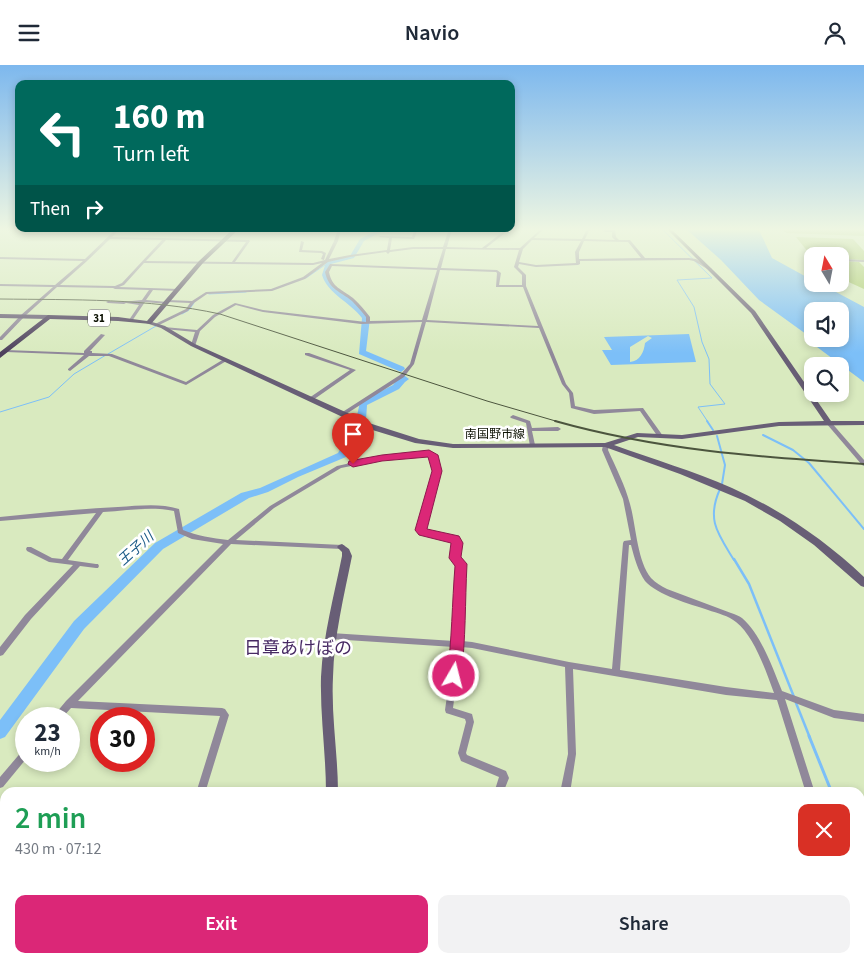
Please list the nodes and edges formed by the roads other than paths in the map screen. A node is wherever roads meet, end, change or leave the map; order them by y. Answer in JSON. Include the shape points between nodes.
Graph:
{"nodes":[{"id":1,"x":75,"y":270,"type":"edge"},
{"id":2,"x":135,"y":270,"type":"edge"},
{"id":3,"x":195,"y":270,"type":"edge"},
{"id":4,"x":318,"y":270,"type":"edge"},
{"id":5,"x":327,"y":270,"type":"edge"},
{"id":6,"x":438,"y":270,"type":"edge"},
{"id":7,"x":476,"y":270,"type":"edge"},
{"id":8,"x":519,"y":270,"type":"edge"},
{"id":9,"x":710,"y":270,"type":"edge"},
{"id":10,"x":714,"y":272,"type":"joint"},
{"id":11,"x":0,"y":285,"type":"edge"},
{"id":12,"x":282,"y":285,"type":"junction"},
{"id":13,"x":56,"y":286,"type":"junction"},
{"id":14,"x":524,"y":286,"type":"junction"},
{"id":15,"x":111,"y":288,"type":"junction"},
{"id":16,"x":286,"y":289,"type":"dead end"},
{"id":17,"x":151,"y":290,"type":"junction"},
{"id":18,"x":178,"y":290,"type":"junction"},
{"id":19,"x":108,"y":302,"type":"dead end"},
{"id":20,"x":142,"y":302,"type":"junction"},
{"id":21,"x":168,"y":302,"type":"junction"},
{"id":22,"x":193,"y":302,"type":"junction"},
{"id":23,"x":0,"y":316,"type":"edge"},
{"id":24,"x":23,"y":316,"type":"junction"},
{"id":25,"x":48,"y":317,"type":"junction"},
{"id":26,"x":131,"y":320,"type":"junction"},
{"id":27,"x":424,"y":321,"type":"junction"},
{"id":28,"x":368,"y":323,"type":"junction"},
{"id":29,"x":157,"y":325,"type":"junction"},
{"id":30,"x":540,"y":327,"type":"junction"},
{"id":31,"x":198,"y":331,"type":"junction"},
{"id":32,"x":103,"y":335,"type":"dead end"},
{"id":33,"x":0,"y":339,"type":"edge"},
{"id":34,"x":193,"y":345,"type":"junction"},
{"id":35,"x":88,"y":352,"type":"junction"},
{"id":36,"x":3,"y":353,"type":"edge"},
{"id":37,"x":307,"y":354,"type":"dead end"},
{"id":38,"x":226,"y":360,"type":"junction"},
{"id":39,"x":70,"y":370,"type":"dead end"},
{"id":40,"x":311,"y":399,"type":"junction"},
{"id":41,"x":343,"y":414,"type":"junction"},
{"id":42,"x":513,"y":417,"type":"dead end"},
{"id":43,"x":832,"y":422,"type":"junction"},
{"id":44,"x":864,"y":423,"type":"edge"},
{"id":45,"x":558,"y":429,"type":"dead end"},
{"id":46,"x":529,"y":430,"type":"junction"},
{"id":47,"x":660,"y":435,"type":"junction"},
{"id":48,"x":532,"y":445,"type":"junction"},
{"id":49,"x":606,"y":445,"type":"junction"},
{"id":50,"x":864,"y":464,"type":"edge"},
{"id":51,"x":101,"y":510,"type":"junction"},
{"id":52,"x":0,"y":519,"type":"edge"},
{"id":53,"x":230,"y":542,"type":"junction"},
{"id":54,"x":635,"y":542,"type":"junction"},
{"id":55,"x":342,"y":547,"type":"joint"},
{"id":56,"x":29,"y":549,"type":"dead end"},
{"id":57,"x":64,"y":561,"type":"junction"},
{"id":58,"x":78,"y":563,"type":"junction"},
{"id":59,"x":96,"y":566,"type":"dead end"},
{"id":60,"x":864,"y":583,"type":"edge"},
{"id":61,"x":331,"y":636,"type":"junction"},
{"id":62,"x":458,"y":643,"type":"junction"},
{"id":63,"x":0,"y":653,"type":"edge"},
{"id":64,"x":569,"y":665,"type":"junction"},
{"id":65,"x":616,"y":671,"type":"junction"},
{"id":66,"x":780,"y":695,"type":"junction"},
{"id":67,"x":69,"y":704,"type":"junction"},
{"id":68,"x":66,"y":707,"type":"edge"},
{"id":69,"x":864,"y":718,"type":"edge"},
{"id":70,"x":15,"y":766,"type":"edge"},
{"id":71,"x":0,"y":784,"type":"edge"},
{"id":72,"x":202,"y":787,"type":"edge"},
{"id":73,"x":332,"y":787,"type":"edge"},
{"id":74,"x":500,"y":787,"type":"edge"},
{"id":75,"x":566,"y":787,"type":"edge"},
{"id":76,"x":809,"y":787,"type":"edge"}],
"edges":[{"from":1,"to":13,"type":"street"},
{"from":2,"to":15,"type":"street","via":[[121,285]]},
{"from":3,"to":18,"type":"main road"},
{"from":4,"to":12,"type":"street"},
{"from":5,"to":28,"type":"street","via":[[330,283],[356,303],[368,317]]},
{"from":6,"to":27,"type":"street"},
{"from":7,"to":14,"type":"street","via":[[497,271],[497,285]]},
{"from":8,"to":14,"type":"street","via":[[524,275]]},
{"from":9,"to":10,"type":"street"},
{"from":10,"to":43,"type":"main road","via":[[753,312]]},
{"from":11,"to":13,"type":"street"},
{"from":12,"to":16,"type":"street"},
{"from":12,"to":22,"type":"street","via":[[272,290],[206,293]]},
{"from":13,"to":15,"type":"street"},
{"from":13,"to":24,"type":"street"},
{"from":14,"to":30,"type":"street"},
{"from":15,"to":17,"type":"street"},
{"from":17,"to":18,"type":"street"},
{"from":17,"to":20,"type":"street"},
{"from":18,"to":21,"type":"main road"},
{"from":19,"to":20,"type":"street"},
{"from":20,"to":21,"type":"street"},
{"from":20,"to":26,"type":"street"},
{"from":21,"to":22,"type":"street"},
{"from":21,"to":29,"type":"main road"},
{"from":22,"to":29,"type":"street","via":[[187,310]]},
{"from":23,"to":24,"type":"main road"},
{"from":24,"to":25,"type":"main road"},
{"from":24,"to":33,"type":"street"},
{"from":25,"to":26,"type":"main road","number":"31"},
{"from":25,"to":36,"type":"main road"},
{"from":26,"to":29,"type":"main road","number":"31"},
{"from":27,"to":28,"type":"street"},
{"from":27,"to":30,"type":"street"},
{"from":27,"to":41,"type":"street","via":[[414,361],[408,371]]},
{"from":28,"to":31,"type":"street","via":[[263,311],[233,304]]},
{"from":29,"to":31,"type":"street"},
{"from":29,"to":34,"type":"main road","name":"南国野市線"},
{"from":30,"to":47,"type":"street","via":[[564,384],[571,393],[573,407],[594,412],[641,409]]},
{"from":31,"to":34,"type":"street"},
{"from":32,"to":35,"type":"street"},
{"from":34,"to":38,"type":"main road","name":"南国野市線"},
{"from":35,"to":36,"type":"street"},
{"from":35,"to":38,"type":"street","via":[[110,355],[186,384]]},
{"from":35,"to":39,"type":"street"},
{"from":37,"to":40,"type":"street","via":[[354,370]]},
{"from":38,"to":40,"type":"main road","name":"南国野市線"},
{"from":40,"to":41,"type":"main road","name":"南国野市線"},
{"from":41,"to":48,"type":"main road","name":"南国野市線","via":[[369,426],[430,443],[453,446]]},
{"from":42,"to":46,"type":"street","via":[[528,422]]},
{"from":43,"to":44,"type":"main road","name":"南国野市線"},
{"from":43,"to":47,"type":"main road","name":"南国野市線","via":[[779,424],[696,436]]},
{"from":43,"to":50,"type":"street"},
{"from":45,"to":46,"type":"street"},
{"from":46,"to":48,"type":"street"},
{"from":47,"to":49,"type":"main road","name":"南国野市線","via":[[626,437]]},
{"from":48,"to":49,"type":"main road","name":"南国野市線"},
{"from":49,"to":54,"type":"street","via":[[605,450],[627,504]]},
{"from":49,"to":60,"type":"main road","via":[[705,480],[747,499],[806,534]]},
{"from":51,"to":52,"type":"street"},
{"from":51,"to":53,"type":"street","via":[[174,509],[182,533]]},
{"from":51,"to":57,"type":"street"},
{"from":53,"to":55,"type":"street"},
{"from":53,"to":62,"type":"street","via":[[272,507],[339,467],[429,453],[437,471],[421,530],[455,539],[457,543],[455,558],[461,564],[456,625]]},
{"from":53,"to":67,"type":"street"},
{"from":54,"to":65,"type":"street","via":[[626,543]]},
{"from":54,"to":66,"type":"street","via":[[649,581],[729,614],[745,624],[757,641]]},
{"from":55,"to":61,"type":"street","via":[[347,557]]},
{"from":56,"to":57,"type":"street","via":[[48,559]]},
{"from":57,"to":58,"type":"street"},
{"from":58,"to":59,"type":"street"},
{"from":58,"to":63,"type":"street"},
{"from":61,"to":62,"type":"street"},
{"from":61,"to":73,"type":"street","via":[[326,679]]},
{"from":62,"to":64,"type":"street"},
{"from":62,"to":74,"type":"street","via":[[449,710],[469,717],[462,753],[464,758],[503,774]]},
{"from":64,"to":65,"type":"street"},
{"from":64,"to":75,"type":"street","via":[[572,754]]},
{"from":65,"to":66,"type":"street","via":[[716,689]]},
{"from":66,"to":69,"type":"street","via":[[834,714]]},
{"from":66,"to":76,"type":"street"},
{"from":67,"to":68,"type":"street"},
{"from":67,"to":72,"type":"street","via":[[222,712],[225,715]]},
{"from":70,"to":71,"type":"street"}]}
